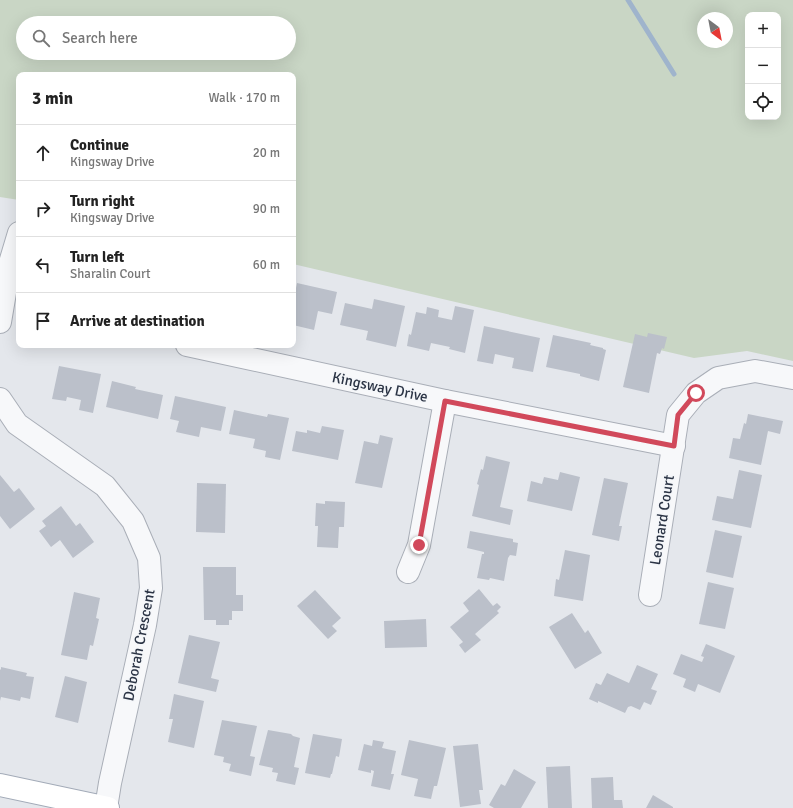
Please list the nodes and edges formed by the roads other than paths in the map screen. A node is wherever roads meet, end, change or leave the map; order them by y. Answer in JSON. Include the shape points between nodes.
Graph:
{"nodes":[{"id":1,"x":16,"y":243,"type":"edge"},
{"id":2,"x":7,"y":312,"type":"edge"},
{"id":3,"x":201,"y":348,"type":"edge"},
{"id":4,"x":793,"y":378,"type":"edge"},
{"id":5,"x":0,"y":400,"type":"edge"},
{"id":6,"x":445,"y":401,"type":"junction"},
{"id":7,"x":674,"y":446,"type":"junction"},
{"id":8,"x":408,"y":572,"type":"dead end"},
{"id":9,"x":650,"y":595,"type":"dead end"},
{"id":10,"x":0,"y":784,"type":"edge"},
{"id":11,"x":107,"y":808,"type":"edge"}],
"edges":[{"from":1,"to":2,"type":"street","via":[[10,262]]},
{"from":3,"to":6,"type":"street","name":"Kingsway Drive"},
{"from":4,"to":7,"type":"street","via":[[755,371],[718,378],[696,393],[678,415]]},
{"from":5,"to":11,"type":"street","name":"Deborah Crescent","via":[[17,424],[105,486],[133,521],[149,558],[151,588],[145,626],[110,783]]},
{"from":6,"to":7,"type":"street","name":"Kingsway Drive"},
{"from":6,"to":8,"type":"street","via":[[419,545]]},
{"from":7,"to":9,"type":"street","name":"Leonard Court"},
{"from":10,"to":11,"type":"main road"}]}
